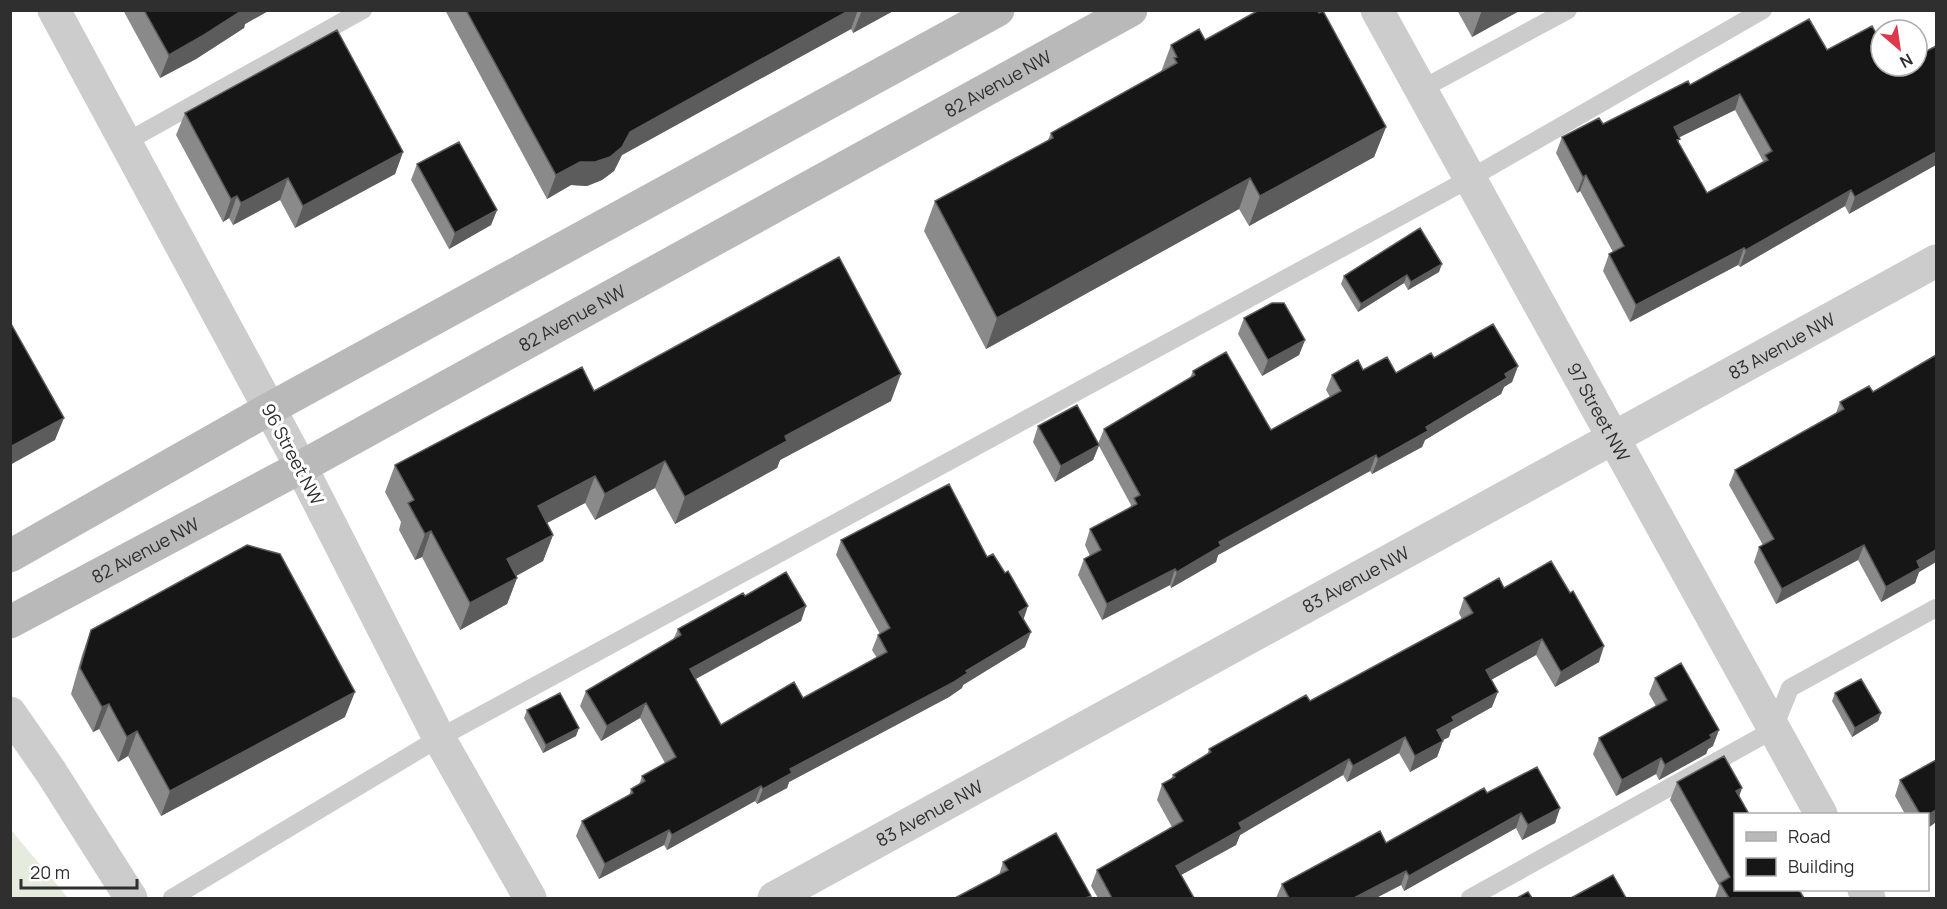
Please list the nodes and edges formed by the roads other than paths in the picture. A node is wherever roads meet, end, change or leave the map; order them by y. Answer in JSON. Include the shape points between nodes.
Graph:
{"nodes":[{"id":1,"x":54,"y":10,"type":"edge"},
{"id":2,"x":363,"y":10,"type":"edge"},
{"id":3,"x":998,"y":10,"type":"edge"},
{"id":4,"x":1131,"y":10,"type":"edge"},
{"id":5,"x":1377,"y":10,"type":"edge"},
{"id":6,"x":1568,"y":10,"type":"edge"},
{"id":7,"x":1763,"y":10,"type":"edge"},
{"id":8,"x":1420,"y":90,"type":"junction"},
{"id":9,"x":126,"y":142,"type":"junction"},
{"id":10,"x":1469,"y":179,"type":"junction"},
{"id":11,"x":1936,"y":261,"type":"edge"},
{"id":12,"x":269,"y":409,"type":"junction"},
{"id":13,"x":1613,"y":440,"type":"junction"},
{"id":14,"x":301,"y":467,"type":"junction"},
{"id":15,"x":10,"y":556,"type":"edge"},
{"id":16,"x":1936,"y":608,"type":"edge"},
{"id":17,"x":10,"y":622,"type":"edge"},
{"id":18,"x":10,"y":713,"type":"edge"},
{"id":19,"x":1773,"y":730,"type":"junction"},
{"id":20,"x":439,"y":738,"type":"junction"},
{"id":21,"x":1820,"y":813,"type":"edge"},
{"id":22,"x":131,"y":898,"type":"edge"},
{"id":23,"x":172,"y":898,"type":"edge"},
{"id":24,"x":531,"y":898,"type":"edge"},
{"id":25,"x":774,"y":898,"type":"edge"},
{"id":26,"x":1470,"y":898,"type":"edge"}],
"edges":[{"from":1,"to":9,"type":"street","name":"96 Street NW"},
{"from":2,"to":9,"type":"lane"},
{"from":3,"to":12,"type":"main road"},
{"from":4,"to":14,"type":"main road","name":"82 Avenue NW"},
{"from":5,"to":8,"type":"street","name":"97 Street NW"},
{"from":6,"to":8,"type":"lane"},
{"from":7,"to":10,"type":"lane"},
{"from":8,"to":10,"type":"street","name":"97 Street NW"},
{"from":9,"to":12,"type":"street","name":"96 Street NW"},
{"from":10,"to":13,"type":"street","name":"97 Street NW"},
{"from":10,"to":20,"type":"lane"},
{"from":11,"to":13,"type":"street","name":"83 Avenue NW"},
{"from":12,"to":14,"type":"street","name":"96 Street NW"},
{"from":12,"to":15,"type":"main road"},
{"from":13,"to":19,"type":"street","name":"97 Street NW"},
{"from":13,"to":25,"type":"street","name":"83 Avenue NW"},
{"from":14,"to":17,"type":"main road","name":"82 Avenue NW"},
{"from":14,"to":20,"type":"street","name":"96 Street NW"},
{"from":16,"to":19,"type":"lane","via":[[1790,688]]},
{"from":18,"to":22,"type":"street"},
{"from":19,"to":21,"type":"street","name":"97 Street NW"},
{"from":19,"to":26,"type":"lane"},
{"from":20,"to":23,"type":"lane"},
{"from":20,"to":24,"type":"street","name":"96 Street NW"}]}
